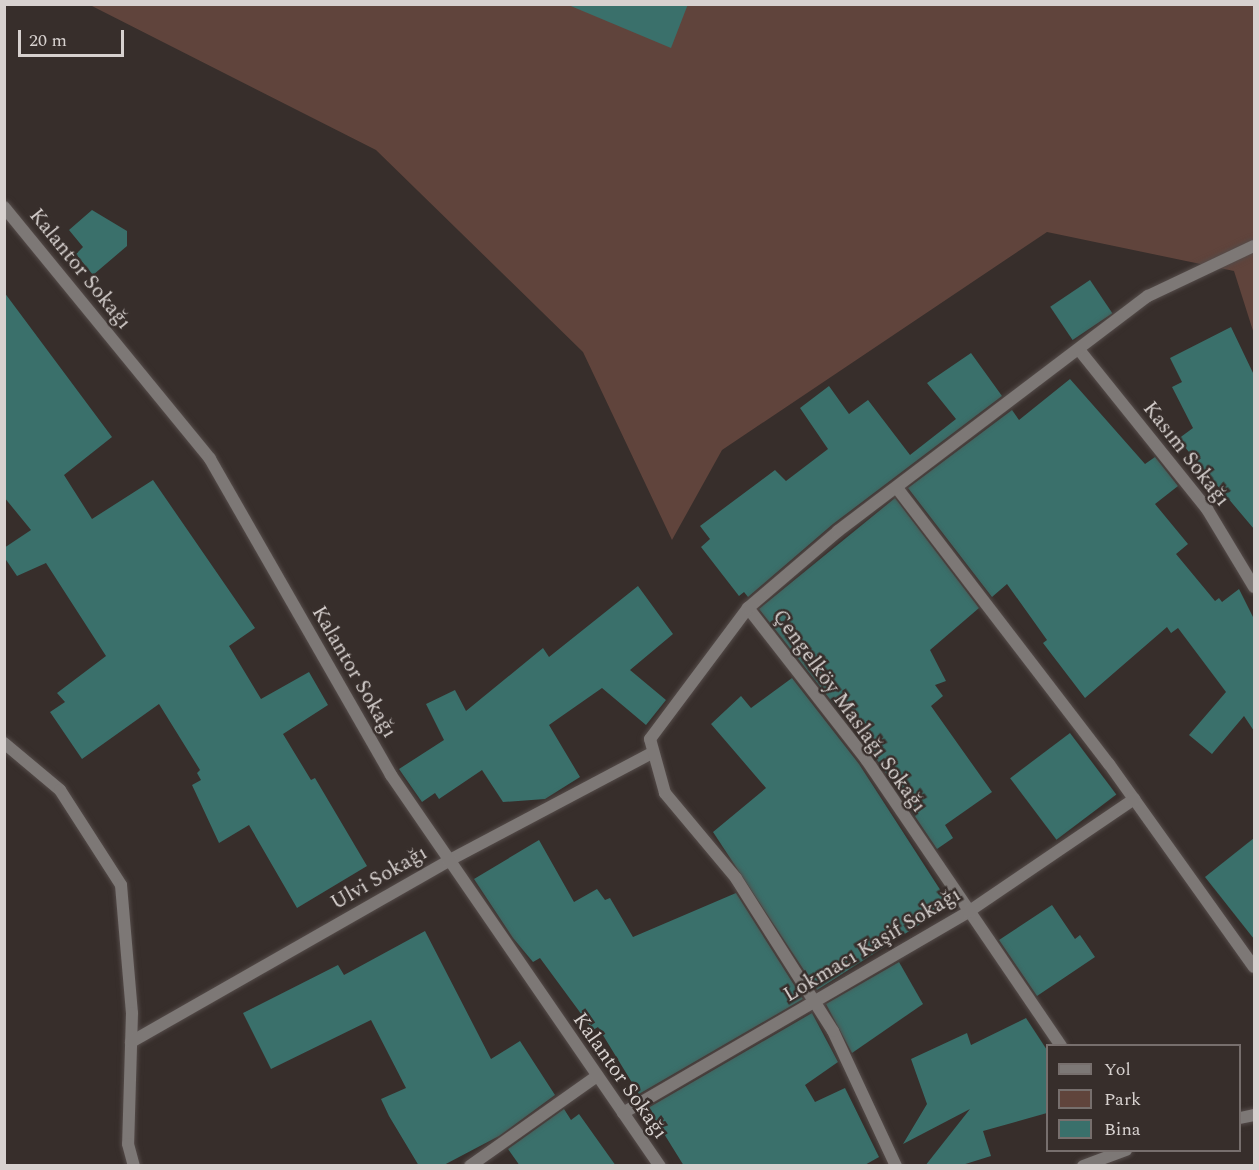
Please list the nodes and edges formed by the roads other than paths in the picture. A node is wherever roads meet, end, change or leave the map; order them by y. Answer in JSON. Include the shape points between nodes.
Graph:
{"nodes":[{"id":1,"x":4,"y":207,"type":"edge"},
{"id":2,"x":1254,"y":246,"type":"edge"},
{"id":3,"x":1080,"y":351,"type":"junction"},
{"id":4,"x":897,"y":488,"type":"junction"},
{"id":5,"x":1254,"y":587,"type":"edge"},
{"id":6,"x":748,"y":608,"type":"junction"},
{"id":7,"x":4,"y":743,"type":"edge"},
{"id":8,"x":650,"y":754,"type":"junction"},
{"id":9,"x":1134,"y":799,"type":"junction"},
{"id":10,"x":448,"y":861,"type":"junction"},
{"id":11,"x":968,"y":912,"type":"junction"},
{"id":12,"x":1254,"y":967,"type":"edge"},
{"id":13,"x":815,"y":1002,"type":"junction"},
{"id":14,"x":131,"y":1042,"type":"junction"},
{"id":15,"x":1060,"y":1044,"type":"edge"},
{"id":16,"x":597,"y":1076,"type":"junction"},
{"id":17,"x":622,"y":1113,"type":"junction"},
{"id":18,"x":1100,"y":1154,"type":"edge"},
{"id":19,"x":134,"y":1166,"type":"edge"},
{"id":20,"x":470,"y":1166,"type":"edge"},
{"id":21,"x":660,"y":1166,"type":"edge"},
{"id":22,"x":897,"y":1166,"type":"edge"},
{"id":23,"x":1083,"y":1166,"type":"edge"}],
"edges":[{"from":1,"to":10,"type":"street","name":"Kalantor Sokağı","via":[[210,459],[391,775]]},
{"from":2,"to":3,"type":"street","via":[[1148,296]]},
{"from":3,"to":4,"type":"street"},
{"from":3,"to":5,"type":"street","name":"Kasım Sokağı","via":[[1207,509]]},
{"from":4,"to":6,"type":"street"},
{"from":4,"to":9,"type":"street"},
{"from":6,"to":8,"type":"street","via":[[650,739]]},
{"from":6,"to":11,"type":"street","name":"Çengelköy Maslağı Sokağı","via":[[866,759]]},
{"from":7,"to":14,"type":"street","via":[[60,790],[121,885]]},
{"from":8,"to":10,"type":"street","name":"Ulvi Sokağı"},
{"from":8,"to":13,"type":"street","via":[[666,794],[736,878]]},
{"from":9,"to":11,"type":"street","name":"Lokmacı Kaşif Sokağı"},
{"from":9,"to":12,"type":"street"},
{"from":10,"to":14,"type":"street","name":"Ulvi Sokağı"},
{"from":10,"to":16,"type":"street","name":"Kalantor Sokağı"},
{"from":11,"to":13,"type":"street","name":"Lokmacı Kaşif Sokağı"},
{"from":11,"to":15,"type":"street","name":"Çengelköy Maslağı Sokağı"},
{"from":13,"to":17,"type":"street","name":"Lokmacı Kaşif Sokağı"},
{"from":13,"to":22,"type":"street"},
{"from":14,"to":19,"type":"street","via":[[128,1144]]},
{"from":16,"to":17,"type":"street","name":"Kalantor Sokağı"},
{"from":16,"to":20,"type":"street"},
{"from":17,"to":21,"type":"street","name":"Kalantor Sokağı"},
{"from":18,"to":23,"type":"street"}]}
